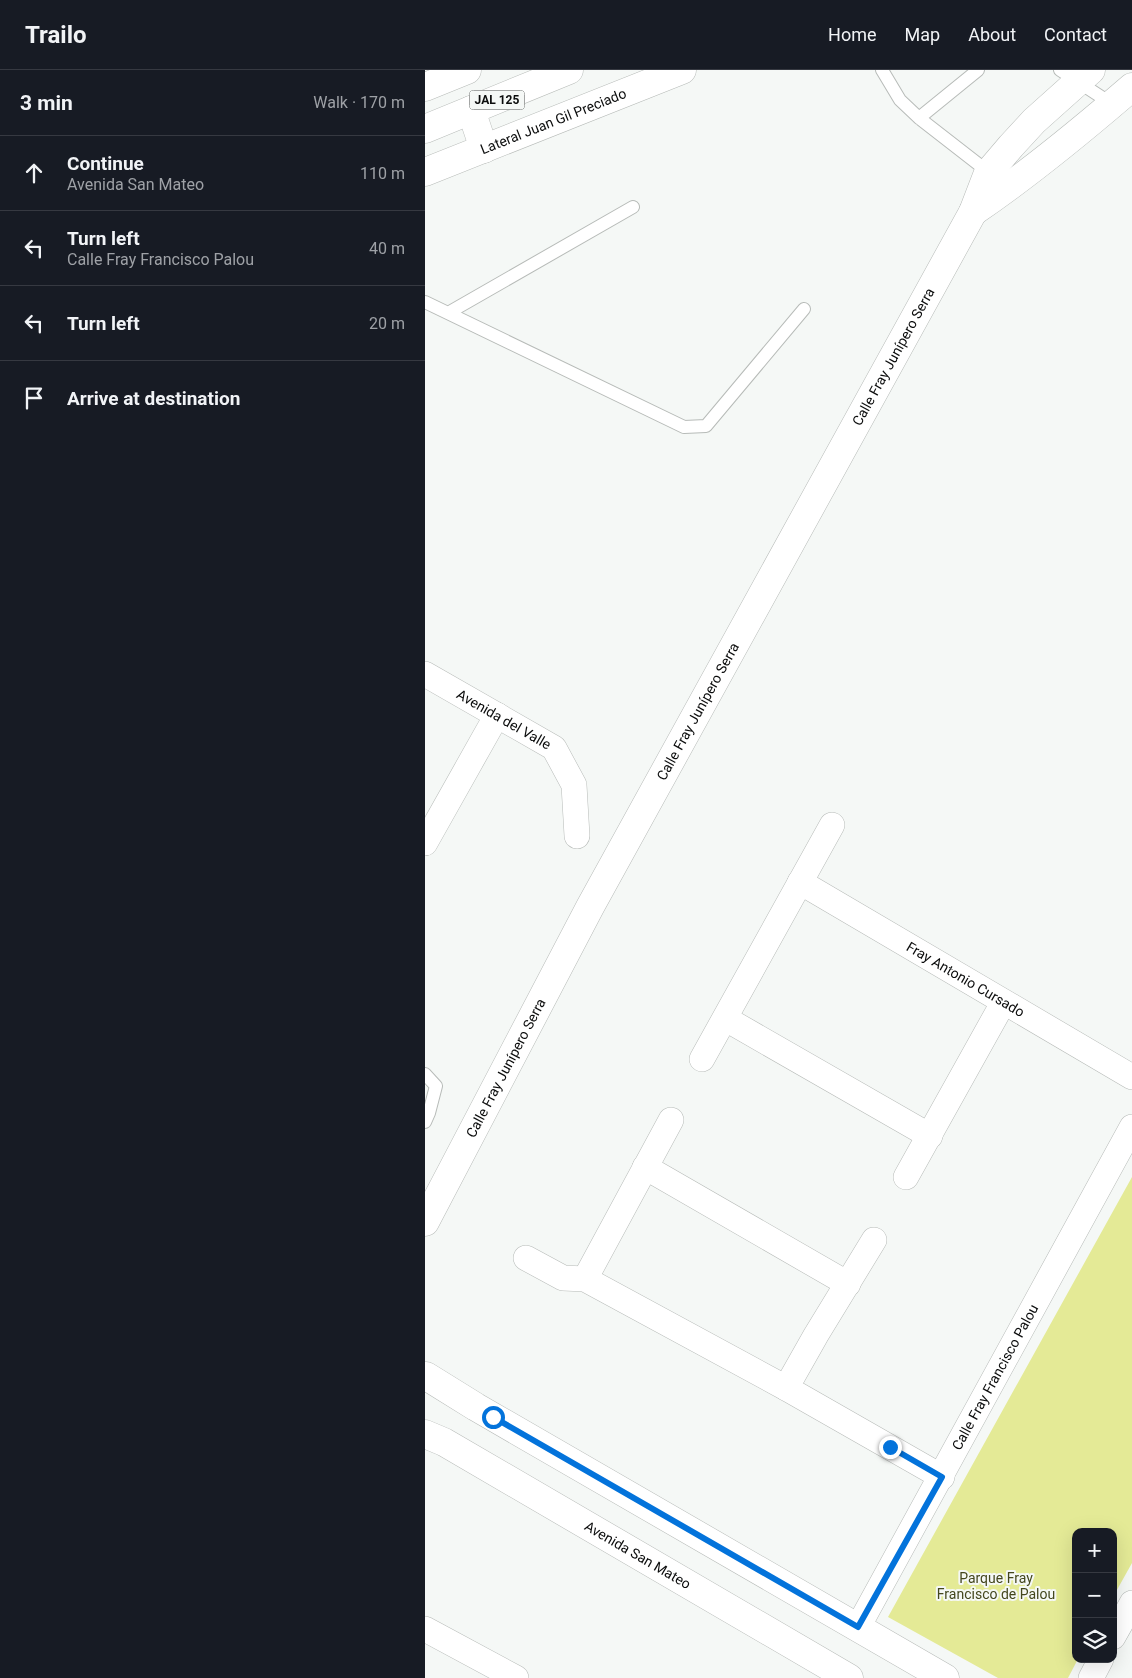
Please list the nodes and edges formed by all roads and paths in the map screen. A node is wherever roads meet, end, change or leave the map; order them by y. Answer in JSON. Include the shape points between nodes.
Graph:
{"nodes":[{"id":1,"x":467,"y":70,"type":"edge"},
{"id":2,"x":569,"y":70,"type":"edge"},
{"id":3,"x":682,"y":70,"type":"edge"},
{"id":4,"x":882,"y":70,"type":"edge"},
{"id":5,"x":978,"y":70,"type":"edge"},
{"id":6,"x":1076,"y":74,"type":"edge"},
{"id":7,"x":425,"y":87,"type":"edge"},
{"id":8,"x":1122,"y":95,"type":"edge"},
{"id":9,"x":471,"y":110,"type":"junction"},
{"id":10,"x":919,"y":118,"type":"junction"},
{"id":11,"x":425,"y":130,"type":"edge"},
{"id":12,"x":484,"y":149,"type":"junction"},
{"id":13,"x":425,"y":172,"type":"edge"},
{"id":14,"x":1000,"y":179,"type":"junction"},
{"id":15,"x":633,"y":207,"type":"dead end"},
{"id":16,"x":425,"y":302,"type":"edge"},
{"id":17,"x":804,"y":308,"type":"dead end"},
{"id":18,"x":448,"y":313,"type":"junction"},
{"id":19,"x":425,"y":674,"type":"edge"},
{"id":20,"x":497,"y":715,"type":"junction"},
{"id":21,"x":832,"y":825,"type":"dead end"},
{"id":22,"x":577,"y":836,"type":"dead end"},
{"id":23,"x":425,"y":843,"type":"edge"},
{"id":24,"x":800,"y":882,"type":"junction"},
{"id":25,"x":1003,"y":1003,"type":"junction"},
{"id":26,"x":726,"y":1019,"type":"junction"},
{"id":27,"x":702,"y":1059,"type":"dead end"},
{"id":28,"x":425,"y":1074,"type":"edge"},
{"id":29,"x":1132,"y":1077,"type":"edge"},
{"id":30,"x":671,"y":1120,"type":"dead end"},
{"id":31,"x":425,"y":1122,"type":"edge"},
{"id":32,"x":1132,"y":1127,"type":"edge"},
{"id":33,"x":930,"y":1136,"type":"junction"},
{"id":34,"x":645,"y":1168,"type":"junction"},
{"id":35,"x":906,"y":1177,"type":"dead end"},
{"id":36,"x":426,"y":1226,"type":"edge"},
{"id":37,"x":874,"y":1240,"type":"dead end"},
{"id":38,"x":526,"y":1258,"type":"dead end"},
{"id":39,"x":585,"y":1279,"type":"junction"},
{"id":40,"x":848,"y":1284,"type":"junction"},
{"id":41,"x":425,"y":1382,"type":"edge"},
{"id":42,"x":786,"y":1388,"type":"junction"},
{"id":43,"x":425,"y":1434,"type":"edge"},
{"id":44,"x":942,"y":1477,"type":"junction"},
{"id":45,"x":1132,"y":1603,"type":"edge"},
{"id":46,"x":858,"y":1627,"type":"junction"},
{"id":47,"x":425,"y":1629,"type":"edge"},
{"id":48,"x":1117,"y":1630,"type":"edge"},
{"id":49,"x":1099,"y":1663,"type":"edge"},
{"id":50,"x":516,"y":1678,"type":"edge"},
{"id":51,"x":849,"y":1678,"type":"edge"},
{"id":52,"x":945,"y":1678,"type":"edge"},
{"id":53,"x":1091,"y":1678,"type":"edge"}],
"edges":[{"from":1,"to":7,"type":"street","number":"JAL 125"},
{"from":2,"to":9,"type":"street","number":"JAL 125"},
{"from":3,"to":12,"type":"street","name":"Lateral Juan Gil Preciado"},
{"from":4,"to":10,"type":"lane","via":[[900,100]]},
{"from":5,"to":10,"type":"lane"},
{"from":6,"to":8,"type":"lane"},
{"from":6,"to":14,"type":"street","name":"Calle Fray Junípero Serra","via":[[1017,140]]},
{"from":8,"to":14,"type":"street","name":"Calle Fray Junípero Serra"},
{"from":9,"to":11,"type":"street","number":"JAL 125"},
{"from":9,"to":12,"type":"street"},
{"from":10,"to":14,"type":"lane"},
{"from":12,"to":13,"type":"street","name":"Lateral Juan Gil Preciado"},
{"from":14,"to":36,"type":"street","name":"Calle Fray Junípero Serra","via":[[973,212],[589,907]]},
{"from":15,"to":18,"type":"lane"},
{"from":16,"to":18,"type":"lane"},
{"from":17,"to":18,"type":"lane","via":[[706,426],[684,427]]},
{"from":19,"to":20,"type":"street","name":"Avenida del Valle"},
{"from":20,"to":22,"type":"street","name":"Avenida del Valle","via":[[554,748],[574,785]]},
{"from":20,"to":23,"type":"street"},
{"from":21,"to":24,"type":"street"},
{"from":24,"to":25,"type":"street","name":"Fray Antonio Cursado"},
{"from":24,"to":26,"type":"street"},
{"from":25,"to":29,"type":"street","name":"Fray Antonio Cursado"},
{"from":25,"to":33,"type":"street"},
{"from":26,"to":27,"type":"street"},
{"from":26,"to":33,"type":"street"},
{"from":28,"to":31,"type":"lane","via":[[436,1086]]},
{"from":30,"to":34,"type":"street"},
{"from":32,"to":44,"type":"street","name":"Calle Fray Francisco Palou"},
{"from":33,"to":35,"type":"street"},
{"from":34,"to":39,"type":"street"},
{"from":34,"to":40,"type":"street"},
{"from":37,"to":40,"type":"street"},
{"from":38,"to":39,"type":"street","via":[[563,1278]]},
{"from":39,"to":42,"type":"street"},
{"from":40,"to":42,"type":"street"},
{"from":41,"to":46,"type":"street","via":[[476,1407]]},
{"from":42,"to":44,"type":"street"},
{"from":43,"to":51,"type":"street","name":"Avenida San Mateo","via":[[445,1442]]},
{"from":44,"to":46,"type":"street","name":"Calle Fray Francisco Palou"},
{"from":45,"to":48,"type":"street"},
{"from":46,"to":52,"type":"street"},
{"from":47,"to":50,"type":"street"},
{"from":49,"to":53,"type":"street"}]}
